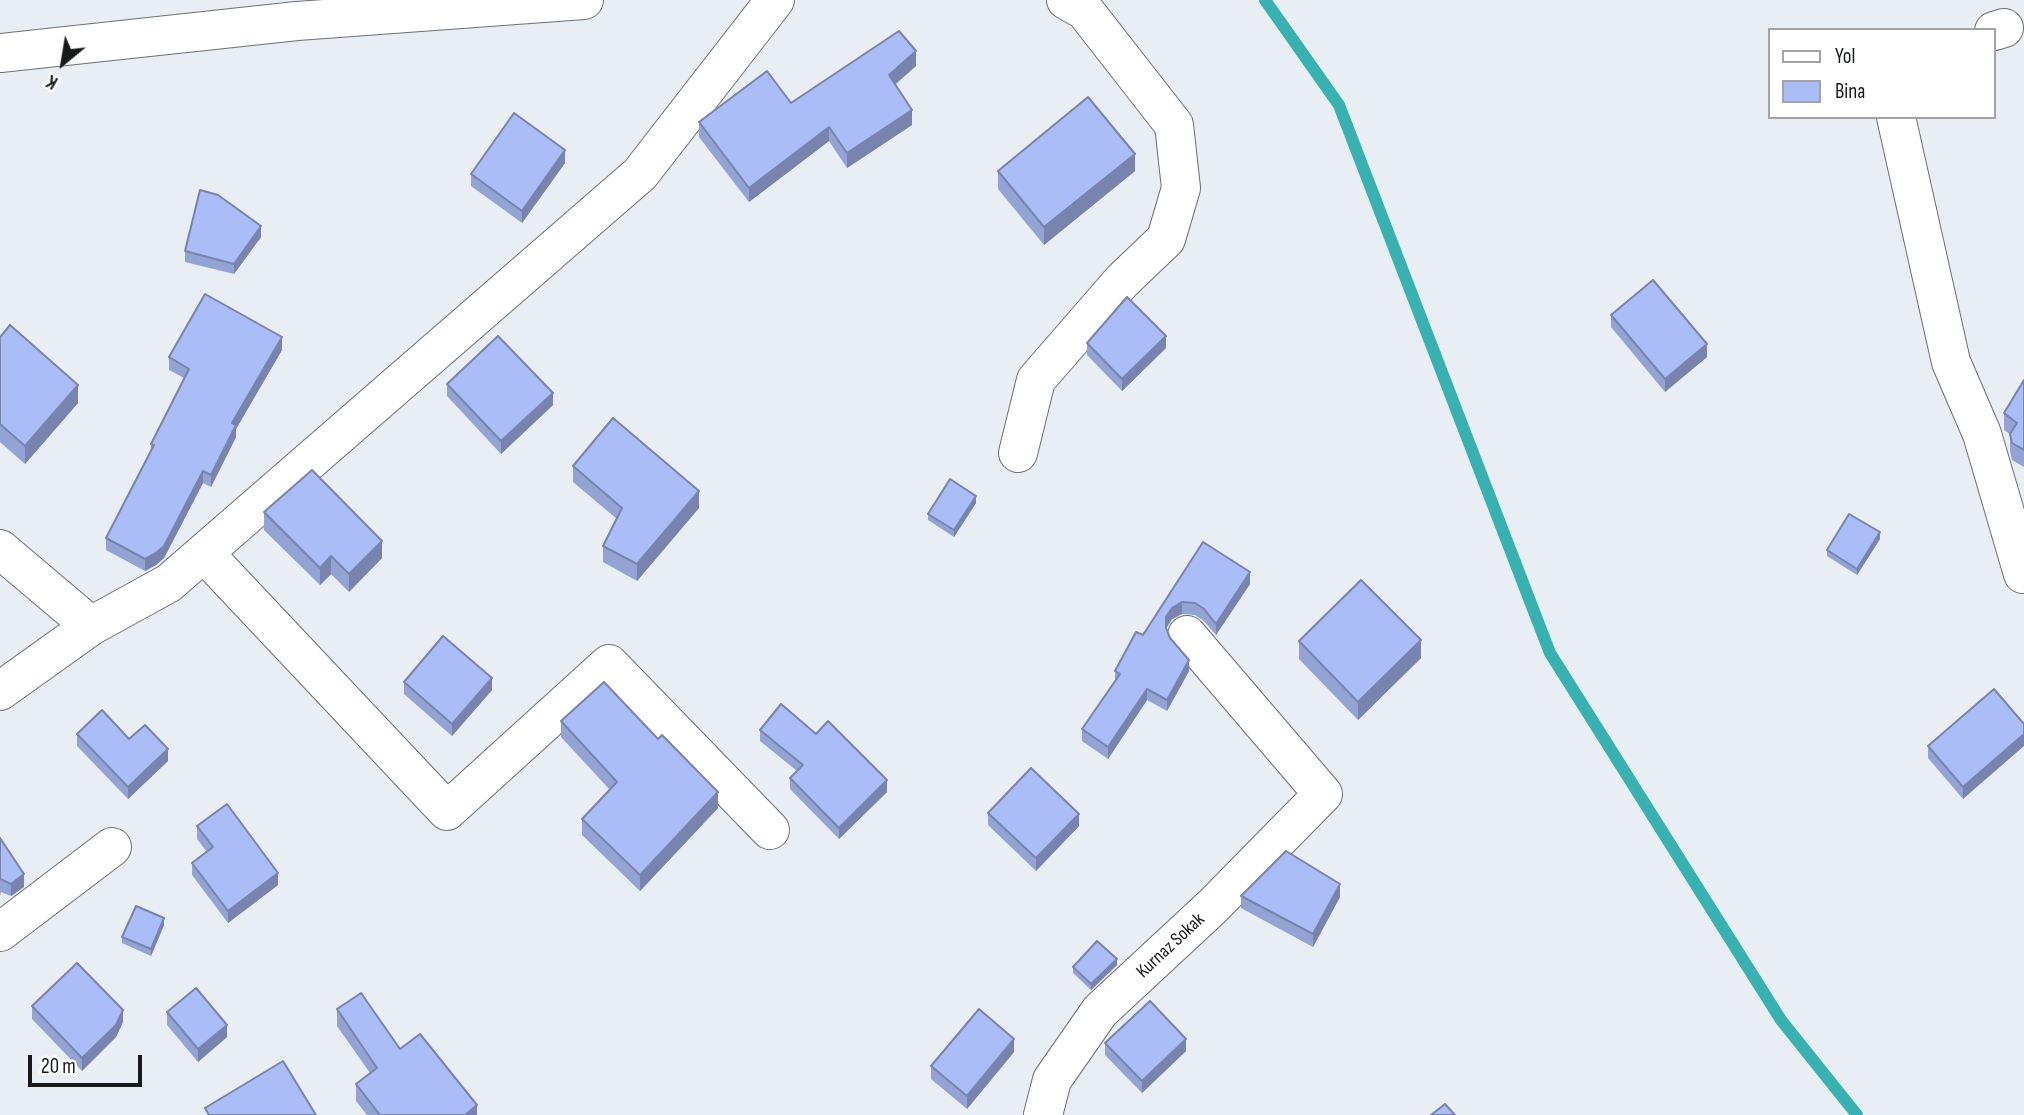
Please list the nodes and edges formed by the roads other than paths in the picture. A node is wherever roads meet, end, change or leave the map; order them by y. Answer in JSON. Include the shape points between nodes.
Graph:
{"nodes":[{"id":1,"x":584,"y":0,"type":"edge"},
{"id":2,"x":775,"y":0,"type":"edge"},
{"id":3,"x":1066,"y":0,"type":"edge"},
{"id":4,"x":0,"y":53,"type":"edge"},
{"id":5,"x":1896,"y":119,"type":"edge"},
{"id":6,"x":1018,"y":453,"type":"dead end"},
{"id":7,"x":0,"y":549,"type":"edge"},
{"id":8,"x":204,"y":553,"type":"junction"},
{"id":9,"x":2023,"y":573,"type":"edge"},
{"id":10,"x":91,"y":626,"type":"junction"},
{"id":11,"x":1187,"y":635,"type":"dead end"},
{"id":12,"x":0,"y":691,"type":"edge"},
{"id":13,"x":770,"y":830,"type":"dead end"},
{"id":14,"x":112,"y":847,"type":"dead end"},
{"id":15,"x":0,"y":932,"type":"edge"},
{"id":16,"x":1043,"y":1115,"type":"edge"}],
"edges":[{"from":1,"to":4,"type":"street","via":[[297,21]]},
{"from":2,"to":8,"type":"street","via":[[640,174]]},
{"from":3,"to":6,"type":"street","via":[[1086,11],[1174,125],[1181,188],[1166,239],[1122,281],[1036,380]]},
{"from":5,"to":9,"type":"street","via":[[1951,362],[1982,434]]},
{"from":7,"to":10,"type":"street"},
{"from":8,"to":10,"type":"street","via":[[169,583]]},
{"from":8,"to":13,"type":"street","via":[[447,811],[609,664]]},
{"from":10,"to":12,"type":"street"},
{"from":11,"to":16,"type":"street","name":"Kurnaz Sokak","via":[[1324,794],[1100,1011],[1052,1080]]},
{"from":14,"to":15,"type":"street"}]}
